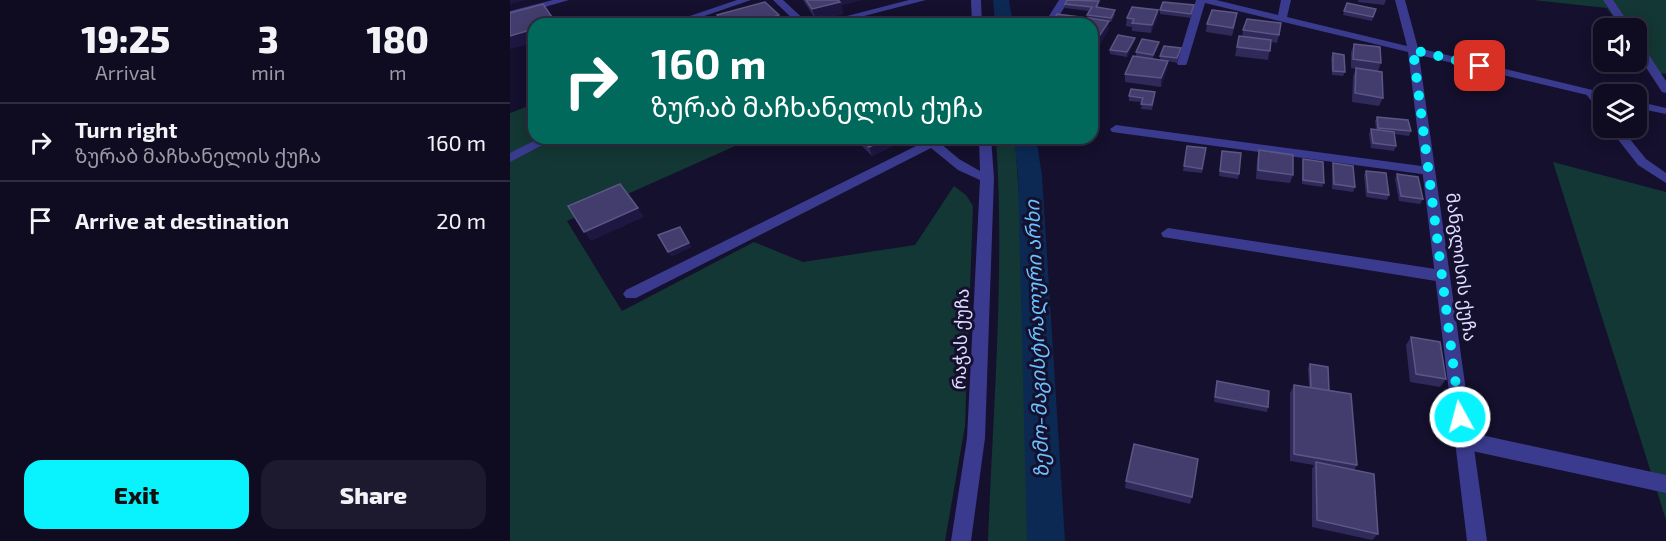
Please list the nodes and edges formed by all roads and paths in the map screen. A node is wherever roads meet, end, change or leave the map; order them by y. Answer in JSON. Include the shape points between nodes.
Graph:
{"nodes":[{"id":1,"x":564,"y":0,"type":"edge"},
{"id":2,"x":746,"y":0,"type":"edge"},
{"id":3,"x":778,"y":0,"type":"edge"},
{"id":4,"x":921,"y":0,"type":"edge"},
{"id":5,"x":976,"y":0,"type":"edge"},
{"id":6,"x":1064,"y":0,"type":"edge"},
{"id":7,"x":1203,"y":0,"type":"edge"},
{"id":8,"x":1286,"y":0,"type":"edge"},
{"id":9,"x":1400,"y":0,"type":"edge"},
{"id":10,"x":1608,"y":0,"type":"edge"},
{"id":11,"x":510,"y":15,"type":"edge"},
{"id":12,"x":690,"y":18,"type":"edge"},
{"id":13,"x":798,"y":18,"type":"edge"},
{"id":14,"x":846,"y":18,"type":"edge"},
{"id":15,"x":977,"y":18,"type":"edge"},
{"id":16,"x":1053,"y":18,"type":"edge"},
{"id":17,"x":1620,"y":18,"type":"edge"},
{"id":18,"x":1282,"y":20,"type":"junction"},
{"id":19,"x":1413,"y":50,"type":"junction"},
{"id":20,"x":1647,"y":60,"type":"edge"},
{"id":21,"x":1182,"y":63,"type":"dead end"},
{"id":22,"x":1666,"y":90,"type":"edge"},
{"id":23,"x":1593,"y":94,"type":"edge"},
{"id":24,"x":1647,"y":107,"type":"edge"},
{"id":25,"x":1666,"y":111,"type":"edge"},
{"id":26,"x":1116,"y":129,"type":"dead end"},
{"id":27,"x":1623,"y":138,"type":"edge"},
{"id":28,"x":538,"y":144,"type":"edge"},
{"id":29,"x":922,"y":144,"type":"edge"},
{"id":30,"x":934,"y":144,"type":"edge"},
{"id":31,"x":985,"y":144,"type":"edge"},
{"id":32,"x":510,"y":158,"type":"edge"},
{"id":33,"x":1429,"y":171,"type":"junction"},
{"id":34,"x":987,"y":178,"type":"junction"},
{"id":35,"x":1666,"y":179,"type":"edge"},
{"id":36,"x":1168,"y":233,"type":"dead end"},
{"id":37,"x":1442,"y":276,"type":"junction"},
{"id":38,"x":631,"y":294,"type":"dead end"},
{"id":39,"x":1464,"y":440,"type":"junction"},
{"id":40,"x":1666,"y":484,"type":"edge"},
{"id":41,"x":961,"y":541,"type":"edge"},
{"id":42,"x":1477,"y":541,"type":"edge"}],
"edges":[{"from":1,"to":11,"type":"street"},
{"from":2,"to":12,"type":"street"},
{"from":3,"to":13,"type":"street"},
{"from":4,"to":14,"type":"street"},
{"from":5,"to":15,"type":"street"},
{"from":6,"to":16,"type":"street"},
{"from":7,"to":18,"type":"street"},
{"from":7,"to":21,"type":"street"},
{"from":8,"to":18,"type":"street"},
{"from":9,"to":19,"type":"street","name":"მანგლისის ქუჩა"},
{"from":10,"to":17,"type":"street"},
{"from":18,"to":19,"type":"street"},
{"from":19,"to":23,"type":"street"},
{"from":19,"to":33,"type":"street","name":"მანგლისის ქუჩა"},
{"from":20,"to":22,"type":"street"},
{"from":24,"to":25,"type":"street"},
{"from":26,"to":33,"type":"street"},
{"from":27,"to":35,"type":"street","via":[[1642,162]]},
{"from":28,"to":32,"type":"street"},
{"from":29,"to":38,"type":"street"},
{"from":30,"to":34,"type":"street","via":[[955,164]]},
{"from":31,"to":34,"type":"street","name":"რაჭას ქუჩა"},
{"from":33,"to":37,"type":"street","name":"მანგლისის ქუჩა"},
{"from":34,"to":41,"type":"street","name":"რაჭას ქუჩა","via":[[976,438]]},
{"from":36,"to":37,"type":"street"},
{"from":37,"to":39,"type":"street","name":"მანგლისის ქუჩა"},
{"from":39,"to":40,"type":"street"},
{"from":39,"to":42,"type":"street","name":"მანგლისის ქუჩა"}]}
